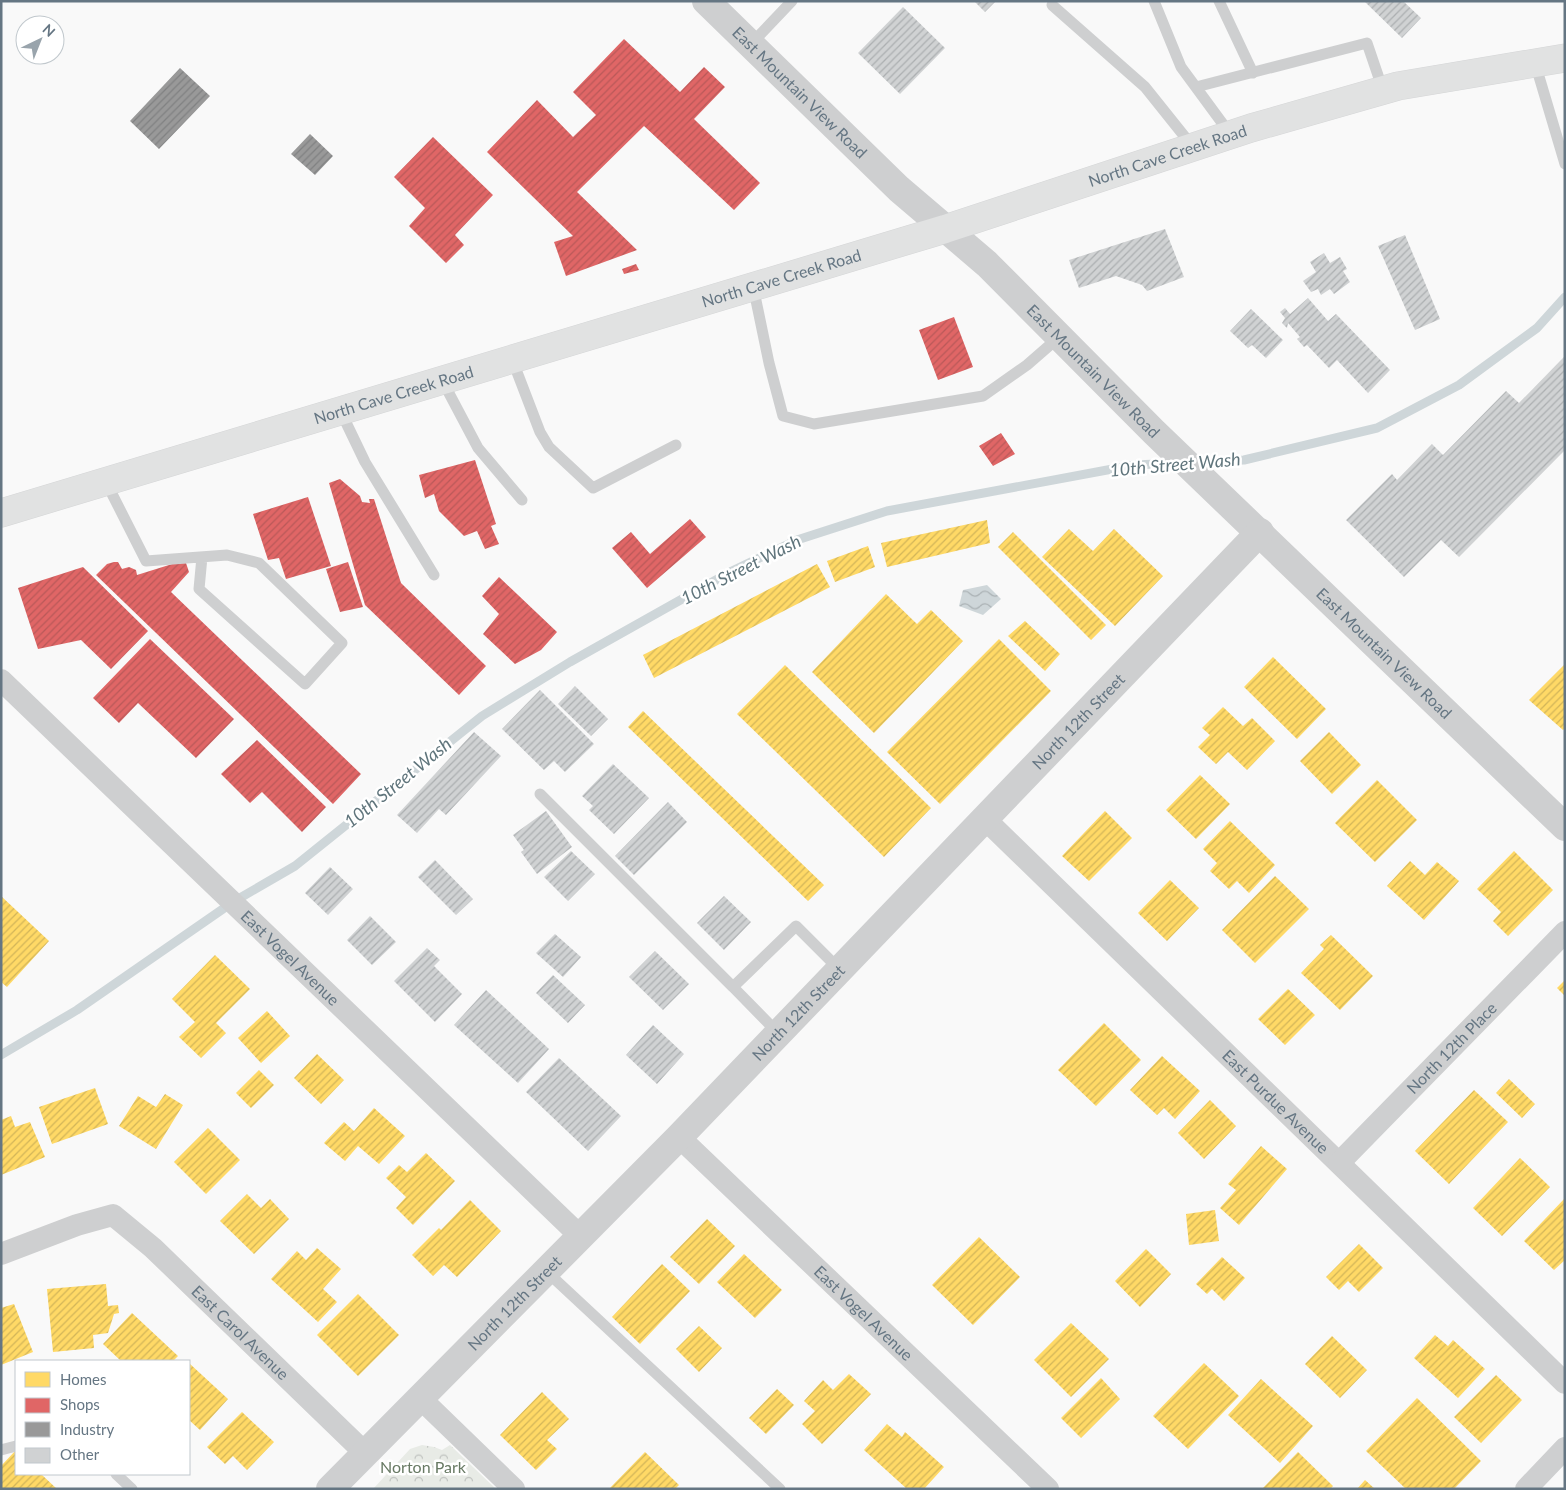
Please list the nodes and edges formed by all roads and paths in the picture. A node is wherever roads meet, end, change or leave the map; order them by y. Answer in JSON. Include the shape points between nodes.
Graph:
{"nodes":[{"id":1,"x":706,"y":1,"type":"edge"},
{"id":2,"x":792,"y":1,"type":"edge"},
{"id":3,"x":1154,"y":1,"type":"edge"},
{"id":4,"x":1218,"y":1,"type":"edge"},
{"id":5,"x":1052,"y":5,"type":"dead end"},
{"id":6,"x":750,"y":44,"type":"junction"},
{"id":7,"x":1565,"y":58,"type":"edge"},
{"id":8,"x":1535,"y":63,"type":"junction"},
{"id":9,"x":1253,"y":73,"type":"junction"},
{"id":10,"x":1196,"y":88,"type":"junction"},
{"id":11,"x":1383,"y":90,"type":"junction"},
{"id":12,"x":1231,"y":134,"type":"junction"},
{"id":13,"x":1193,"y":147,"type":"junction"},
{"id":14,"x":1565,"y":164,"type":"edge"},
{"id":15,"x":945,"y":228,"type":"junction"},
{"id":16,"x":753,"y":286,"type":"junction"},
{"id":17,"x":1058,"y":338,"type":"junction"},
{"id":18,"x":512,"y":360,"type":"junction"},
{"id":19,"x":442,"y":380,"type":"junction"},
{"id":20,"x":340,"y":410,"type":"junction"},
{"id":21,"x":676,"y":445,"type":"dead end"},
{"id":22,"x":105,"y":480,"type":"junction"},
{"id":23,"x":522,"y":500,"type":"dead end"},
{"id":24,"x":1,"y":513,"type":"edge"},
{"id":25,"x":1260,"y":532,"type":"junction"},
{"id":26,"x":202,"y":556,"type":"junction"},
{"id":27,"x":434,"y":575,"type":"dead end"},
{"id":28,"x":1,"y":680,"type":"edge"},
{"id":29,"x":540,"y":794,"type":"dead end"},
{"id":30,"x":986,"y":820,"type":"junction"},
{"id":31,"x":1565,"y":827,"type":"edge"},
{"id":32,"x":1565,"y":932,"type":"edge"},
{"id":33,"x":840,"y":970,"type":"junction"},
{"id":34,"x":732,"y":988,"type":"junction"},
{"id":35,"x":779,"y":1034,"type":"junction"},
{"id":36,"x":679,"y":1137,"type":"junction"},
{"id":37,"x":1339,"y":1162,"type":"junction"},
{"id":38,"x":580,"y":1236,"type":"junction"},
{"id":39,"x":1,"y":1254,"type":"edge"},
{"id":40,"x":546,"y":1271,"type":"junction"},
{"id":41,"x":1565,"y":1383,"type":"edge"},
{"id":42,"x":420,"y":1398,"type":"junction"},
{"id":43,"x":15,"y":1446,"type":"edge"},
{"id":44,"x":1565,"y":1448,"type":"edge"},
{"id":45,"x":1,"y":1450,"type":"edge"},
{"id":46,"x":365,"y":1452,"type":"junction"},
{"id":47,"x":117,"y":1475,"type":"edge"},
{"id":48,"x":132,"y":1489,"type":"edge"},
{"id":49,"x":330,"y":1489,"type":"edge"},
{"id":50,"x":514,"y":1489,"type":"edge"},
{"id":51,"x":780,"y":1489,"type":"edge"},
{"id":52,"x":1048,"y":1489,"type":"edge"},
{"id":53,"x":1526,"y":1489,"type":"edge"}],
"edges":[{"from":1,"to":6,"type":"street","name":"East Mountain View Road"},
{"from":2,"to":6,"type":"lane"},
{"from":3,"to":10,"type":"lane","via":[[1180,67]]},
{"from":4,"to":9,"type":"lane"},
{"from":5,"to":13,"type":"lane","via":[[1144,87]]},
{"from":6,"to":15,"type":"street","name":"East Mountain View Road","via":[[899,189]]},
{"from":7,"to":8,"type":"main road","name":"North Cave Creek Road"},
{"from":8,"to":11,"type":"main road","name":"North Cave Creek Road"},
{"from":8,"to":14,"type":"lane"},
{"from":9,"to":10,"type":"lane"},
{"from":9,"to":11,"type":"lane","via":[[1367,42]]},
{"from":10,"to":12,"type":"lane"},
{"from":11,"to":12,"type":"main road","name":"North Cave Creek Road"},
{"from":12,"to":13,"type":"main road","name":"North Cave Creek Road"},
{"from":13,"to":15,"type":"main road","name":"North Cave Creek Road"},
{"from":15,"to":16,"type":"main road","name":"North Cave Creek Road"},
{"from":15,"to":17,"type":"street","name":"East Mountain View Road","via":[[987,264]]},
{"from":16,"to":17,"type":"lane","via":[[784,416],[814,424],[983,396],[1028,365]]},
{"from":16,"to":18,"type":"main road","name":"North Cave Creek Road"},
{"from":17,"to":25,"type":"street","name":"East Mountain View Road"},
{"from":18,"to":19,"type":"main road","name":"North Cave Creek Road"},
{"from":18,"to":21,"type":"lane","via":[[540,432],[549,446],[593,488]]},
{"from":19,"to":20,"type":"main road","name":"North Cave Creek Road"},
{"from":19,"to":23,"type":"lane","via":[[478,448]]},
{"from":20,"to":22,"type":"main road","name":"North Cave Creek Road"},
{"from":20,"to":27,"type":"lane","via":[[365,462]]},
{"from":22,"to":24,"type":"main road","name":"North Cave Creek Road"},
{"from":22,"to":26,"type":"lane","via":[[146,561]]},
{"from":25,"to":30,"type":"street","name":"North 12th Street"},
{"from":25,"to":31,"type":"street","name":"East Mountain View Road"},
{"from":26,"to":26,"type":"lane","via":[[228,555],[259,563],[342,643],[305,684],[199,589]]},
{"from":28,"to":38,"type":"street","name":"East Vogel Avenue"},
{"from":29,"to":34,"type":"lane"},
{"from":30,"to":33,"type":"street","name":"North 12th Street"},
{"from":30,"to":37,"type":"street","name":"East Purdue Avenue"},
{"from":32,"to":37,"type":"street","name":"North 12th Place"},
{"from":33,"to":34,"type":"lane","via":[[796,926]]},
{"from":33,"to":35,"type":"street","name":"North 12th Street"},
{"from":34,"to":35,"type":"lane"},
{"from":35,"to":36,"type":"street","name":"North 12th Street"},
{"from":36,"to":38,"type":"street","name":"North 12th Street"},
{"from":36,"to":52,"type":"street","name":"East Vogel Avenue"},
{"from":37,"to":41,"type":"street","name":"East Purdue Avenue"},
{"from":38,"to":40,"type":"street","name":"North 12th Street"},
{"from":39,"to":46,"type":"street","name":"East Carol Avenue","via":[[113,1215],[153,1248]]},
{"from":40,"to":42,"type":"street","name":"North 12th Street"},
{"from":40,"to":51,"type":"lane"},
{"from":42,"to":46,"type":"street","name":"North 12th Street"},
{"from":42,"to":50,"type":"street"},
{"from":43,"to":45,"type":"lane"},
{"from":44,"to":53,"type":"street"},
{"from":46,"to":49,"type":"street","name":"North 12th Street"},
{"from":47,"to":48,"type":"lane"}]}
